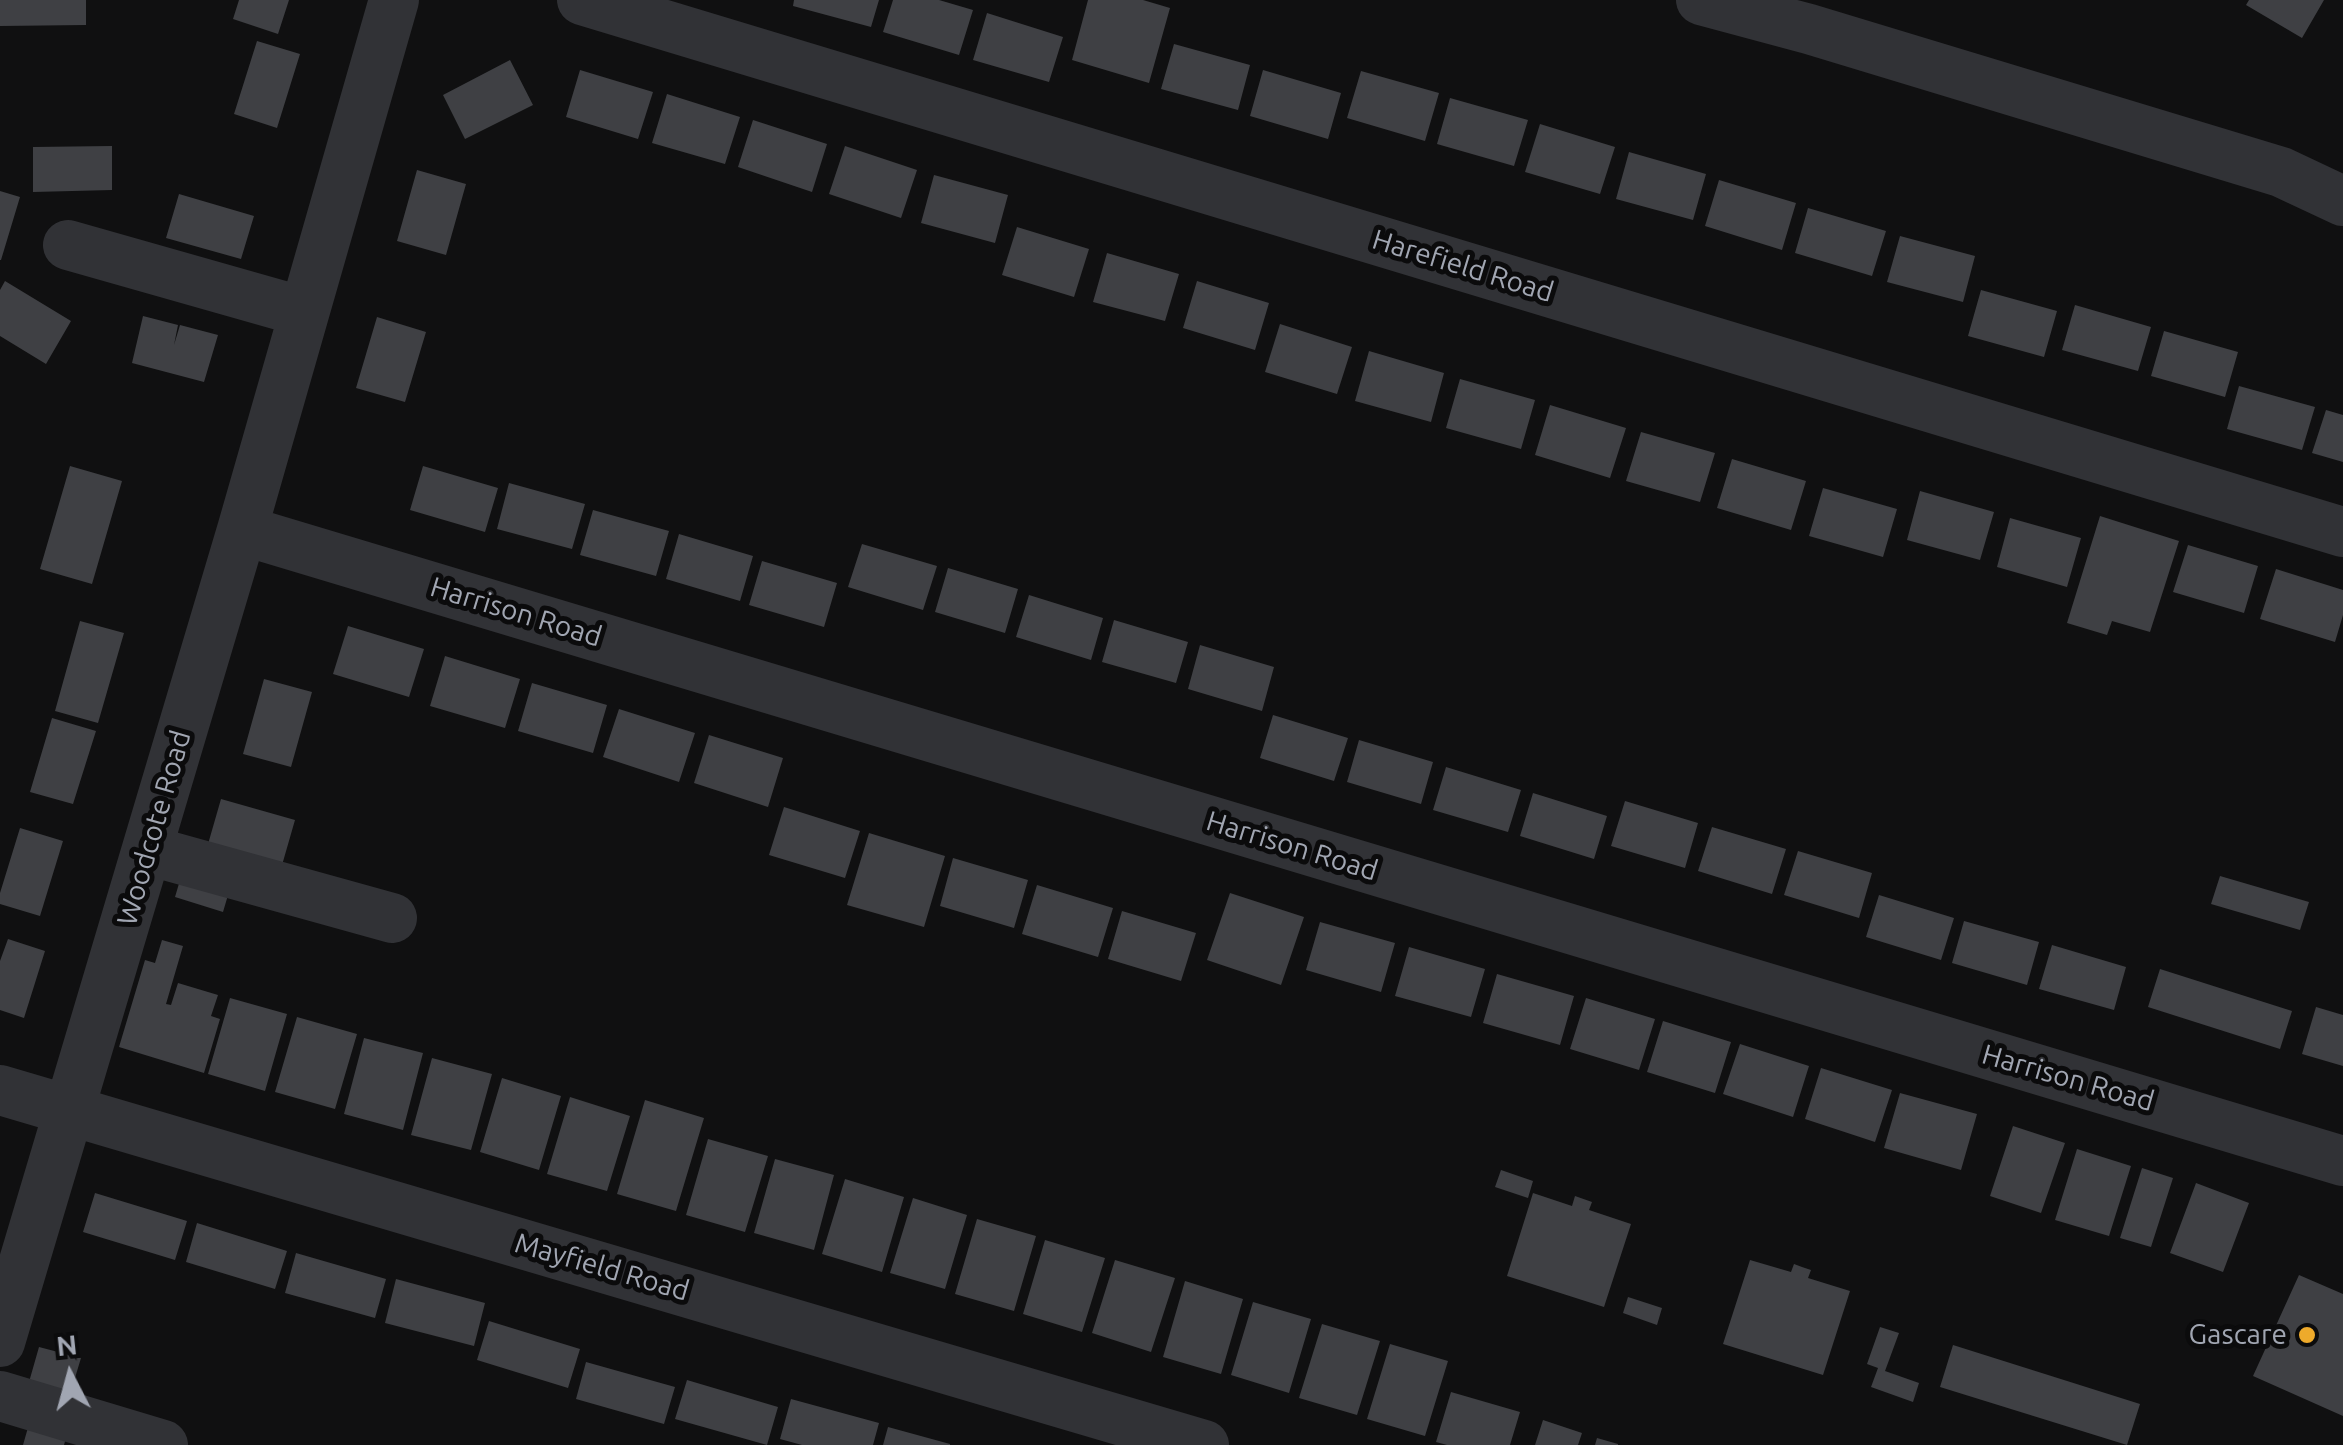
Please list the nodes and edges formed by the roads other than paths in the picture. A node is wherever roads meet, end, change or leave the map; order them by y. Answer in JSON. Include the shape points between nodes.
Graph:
{"nodes":[{"id":1,"x":394,"y":0,"type":"edge"},
{"id":2,"x":582,"y":0,"type":"edge"},
{"id":3,"x":1701,"y":0,"type":"edge"},
{"id":4,"x":2343,"y":201,"type":"edge"},
{"id":5,"x":68,"y":245,"type":"dead end"},
{"id":6,"x":304,"y":312,"type":"junction"},
{"id":7,"x":242,"y":530,"type":"junction"},
{"id":8,"x":2343,"y":532,"type":"edge"},
{"id":9,"x":147,"y":850,"type":"junction"},
{"id":10,"x":392,"y":918,"type":"dead end"},
{"id":11,"x":0,"y":1090,"type":"edge"},
{"id":12,"x":70,"y":1111,"type":"junction"},
{"id":13,"x":2343,"y":1161,"type":"edge"},
{"id":14,"x":0,"y":1342,"type":"edge"},
{"id":15,"x":0,"y":1396,"type":"edge"},
{"id":16,"x":163,"y":1445,"type":"edge"},
{"id":17,"x":1204,"y":1445,"type":"edge"}],
"edges":[{"from":1,"to":6,"type":"street","name":"Woodcote Road"},
{"from":2,"to":8,"type":"street","name":"Harefield Road"},
{"from":3,"to":4,"type":"street","via":[[2280,172]]},
{"from":5,"to":6,"type":"street"},
{"from":6,"to":7,"type":"street","name":"Woodcote Road"},
{"from":7,"to":9,"type":"street","name":"Woodcote Road"},
{"from":7,"to":13,"type":"street","name":"Harrison Road"},
{"from":9,"to":10,"type":"street"},
{"from":9,"to":12,"type":"street","name":"Woodcote Road"},
{"from":11,"to":12,"type":"street","name":"Mayfield Road"},
{"from":12,"to":14,"type":"street","name":"Woodcote Road"},
{"from":12,"to":17,"type":"street","name":"Mayfield Road"},
{"from":15,"to":16,"type":"street"}]}
